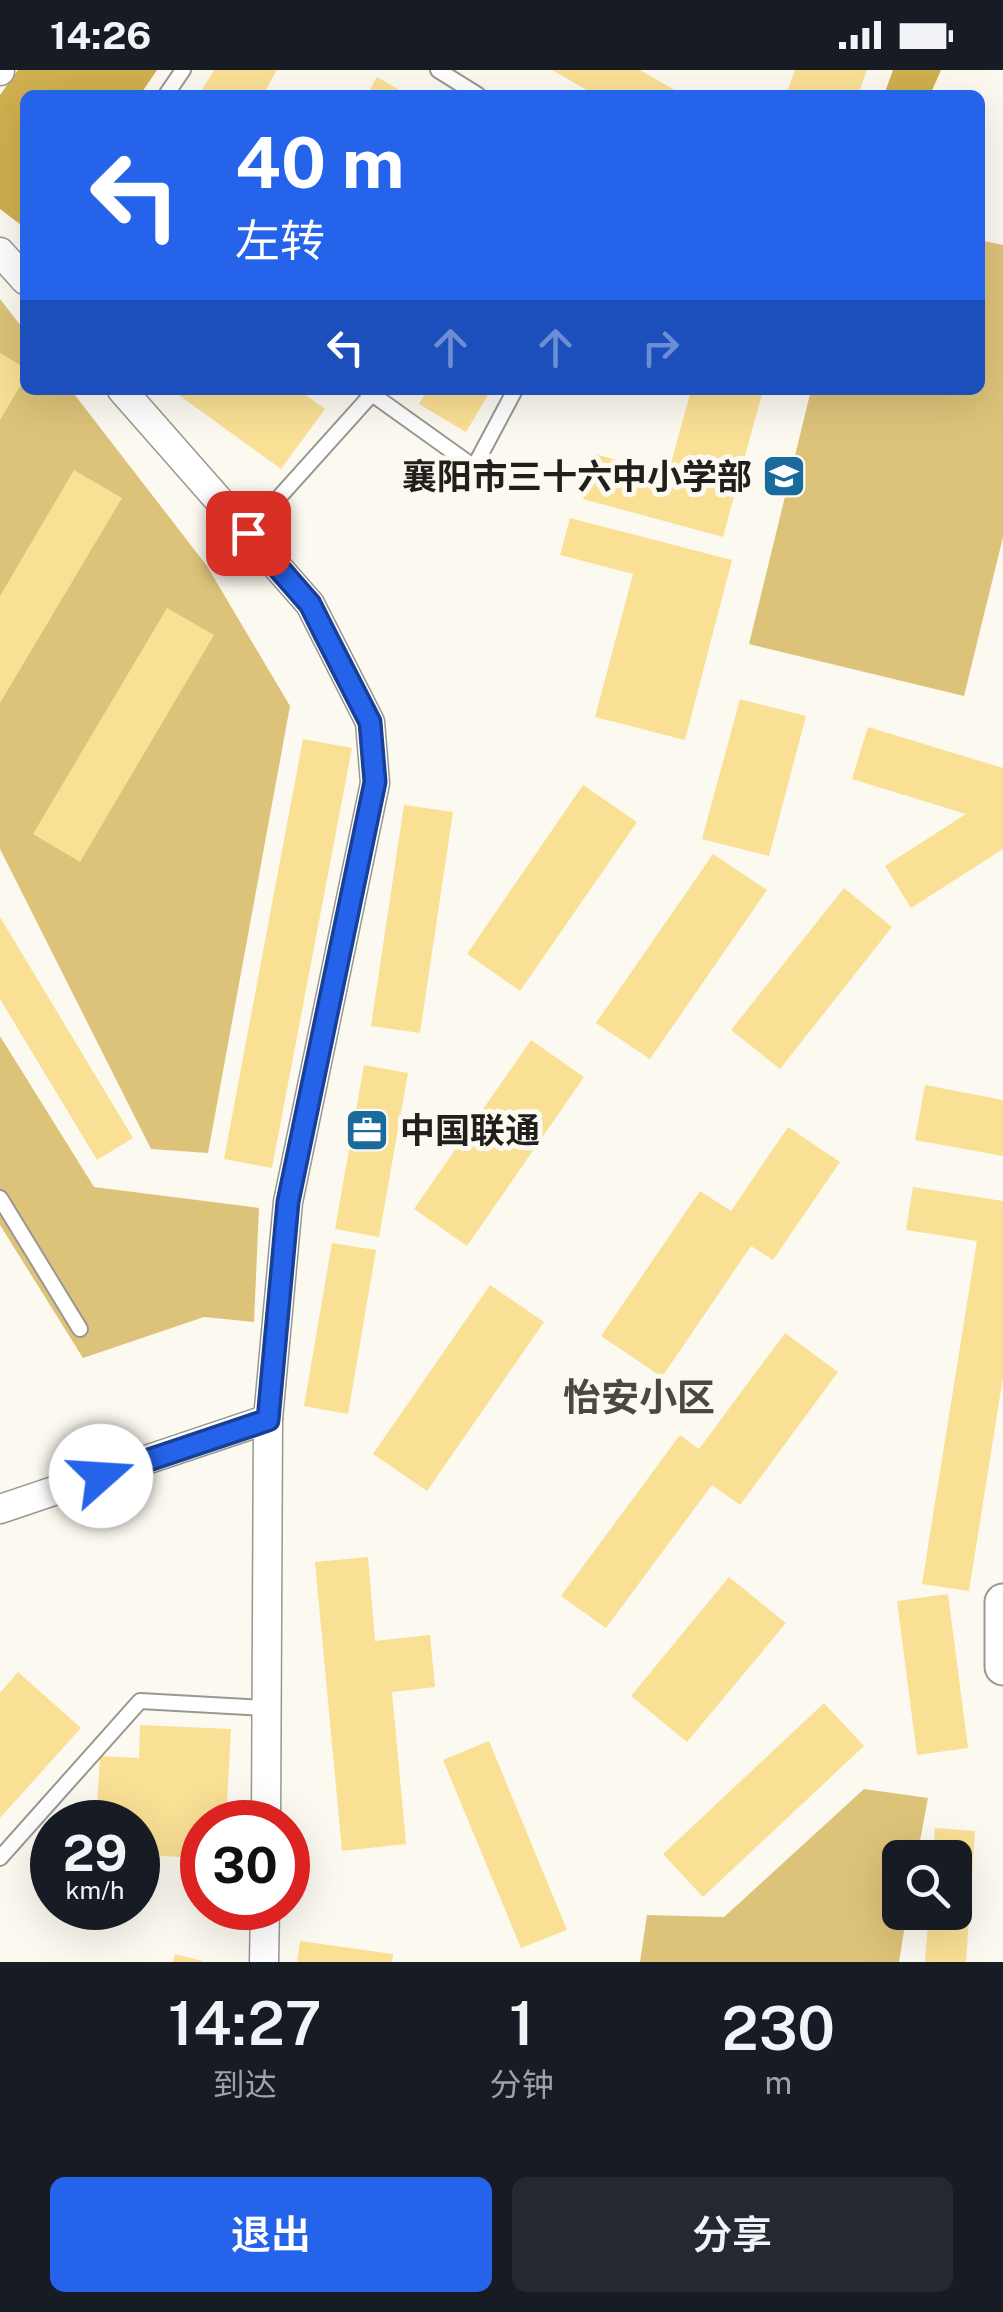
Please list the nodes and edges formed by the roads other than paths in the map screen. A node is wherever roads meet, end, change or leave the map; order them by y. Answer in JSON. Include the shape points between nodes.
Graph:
{"nodes":[{"id":1,"x":438,"y":70,"type":"edge"},
{"id":2,"x":470,"y":90,"type":"edge"},
{"id":3,"x":0,"y":252,"type":"edge"},
{"id":4,"x":20,"y":274,"type":"edge"},
{"id":5,"x":126,"y":395,"type":"edge"},
{"id":6,"x":365,"y":395,"type":"edge"},
{"id":7,"x":372,"y":395,"type":"edge"},
{"id":8,"x":512,"y":395,"type":"edge"},
{"id":9,"x":248,"y":533,"type":"junction"},
{"id":10,"x":0,"y":1198,"type":"edge"},
{"id":11,"x":80,"y":1329,"type":"dead end"},
{"id":12,"x":268,"y":1420,"type":"junction"},
{"id":13,"x":0,"y":1510,"type":"edge"},
{"id":14,"x":1003,"y":1602,"type":"edge"},
{"id":15,"x":1003,"y":1666,"type":"edge"},
{"id":16,"x":266,"y":1708,"type":"junction"},
{"id":17,"x":266,"y":1800,"type":"edge"},
{"id":18,"x":0,"y":1858,"type":"edge"},
{"id":19,"x":265,"y":1930,"type":"edge"},
{"id":20,"x":264,"y":1962,"type":"edge"}],
"edges":[{"from":1,"to":2,"type":"lane"},
{"from":3,"to":4,"type":"street"},
{"from":5,"to":9,"type":"street"},
{"from":6,"to":9,"type":"lane"},
{"from":7,"to":8,"type":"lane","via":[[474,467]]},
{"from":9,"to":12,"type":"street","via":[[310,604],[370,722],[375,782],[288,1202]]},
{"from":10,"to":11,"type":"lane"},
{"from":12,"to":13,"type":"street"},
{"from":12,"to":16,"type":"street"},
{"from":14,"to":15,"type":"street"},
{"from":16,"to":17,"type":"street"},
{"from":16,"to":18,"type":"lane","via":[[140,1701]]},
{"from":19,"to":20,"type":"street"}]}
